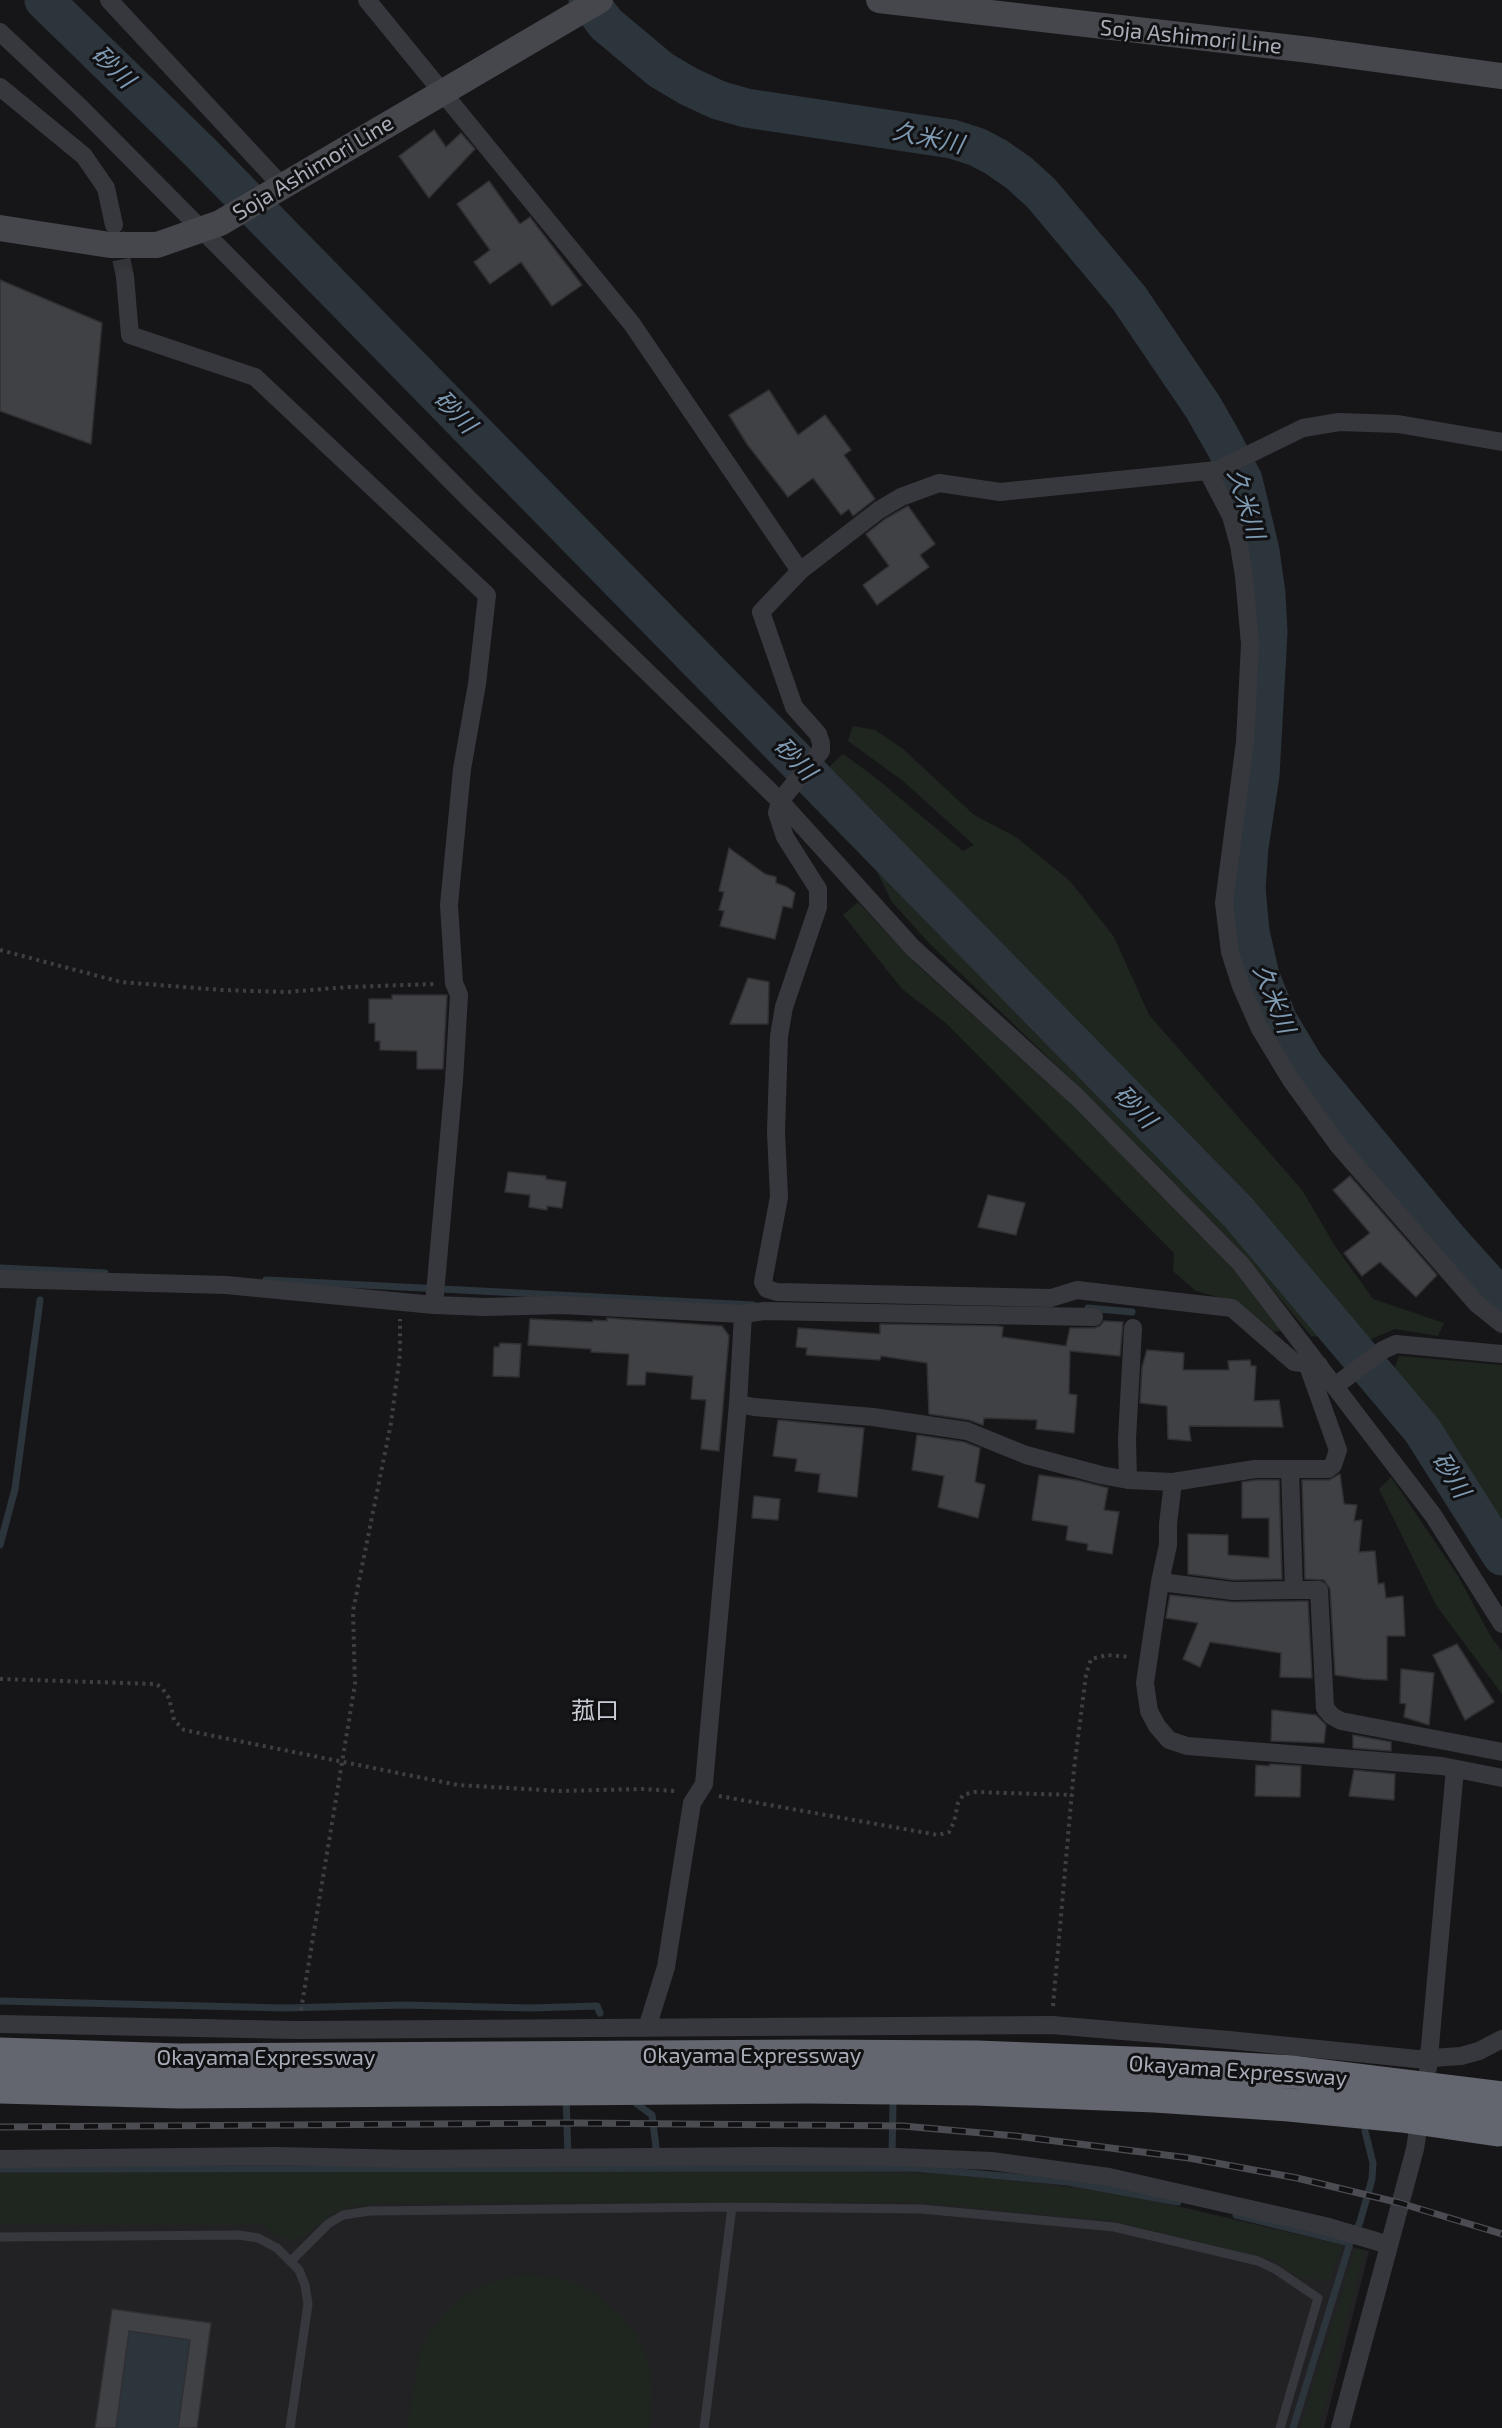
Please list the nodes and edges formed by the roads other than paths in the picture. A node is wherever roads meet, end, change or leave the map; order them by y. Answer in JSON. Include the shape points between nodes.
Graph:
{"nodes":[{"id":1,"x":109,"y":0,"type":"edge"},
{"id":2,"x":367,"y":0,"type":"edge"},
{"id":3,"x":879,"y":0,"type":"edge"},
{"id":4,"x":590,"y":6,"type":"edge"},
{"id":5,"x":0,"y":32,"type":"edge"},
{"id":6,"x":1502,"y":76,"type":"edge"},
{"id":7,"x":0,"y":87,"type":"edge"},
{"id":8,"x":442,"y":93,"type":"junction"},
{"id":9,"x":276,"y":190,"type":"junction"},
{"id":10,"x":114,"y":225,"type":"tunnel mouth"},
{"id":11,"x":211,"y":226,"type":"junction"},
{"id":12,"x":0,"y":228,"type":"edge"},
{"id":13,"x":125,"y":278,"type":"tunnel mouth"},
{"id":14,"x":1502,"y":441,"type":"edge"},
{"id":15,"x":1212,"y":471,"type":"junction"},
{"id":16,"x":800,"y":571,"type":"junction"},
{"id":17,"x":780,"y":801,"type":"junction"},
{"id":18,"x":0,"y":1279,"type":"edge"},
{"id":19,"x":435,"y":1294,"type":"junction"},
{"id":20,"x":766,"y":1301,"type":"junction"},
{"id":21,"x":743,"y":1314,"type":"junction"},
{"id":22,"x":1094,"y":1317,"type":"dead end"},
{"id":23,"x":1502,"y":1324,"type":"edge"},
{"id":24,"x":1133,"y":1328,"type":"dead end"},
{"id":25,"x":1502,"y":1354,"type":"edge"},
{"id":26,"x":1313,"y":1364,"type":"junction"},
{"id":27,"x":1339,"y":1383,"type":"junction"},
{"id":28,"x":738,"y":1404,"type":"junction"},
{"id":29,"x":1290,"y":1469,"type":"junction"},
{"id":30,"x":1128,"y":1480,"type":"junction"},
{"id":31,"x":1173,"y":1482,"type":"junction"},
{"id":32,"x":1160,"y":1581,"type":"junction"},
{"id":33,"x":1294,"y":1590,"type":"junction"},
{"id":34,"x":1502,"y":1624,"type":"edge"},
{"id":35,"x":1502,"y":1752,"type":"edge"},
{"id":36,"x":1455,"y":1768,"type":"junction"},
{"id":37,"x":1502,"y":1778,"type":"edge"},
{"id":38,"x":0,"y":2024,"type":"edge"},
{"id":39,"x":647,"y":2028,"type":"junction"},
{"id":40,"x":1502,"y":2039,"type":"edge"},
{"id":41,"x":0,"y":2054,"type":"edge"},
{"id":42,"x":1430,"y":2059,"type":"junction"},
{"id":43,"x":0,"y":2087,"type":"edge"},
{"id":44,"x":1500,"y":2114,"type":"edge"},
{"id":45,"x":0,"y":2159,"type":"edge"},
{"id":46,"x":732,"y":2207,"type":"junction"},
{"id":47,"x":0,"y":2236,"type":"edge"},
{"id":48,"x":1389,"y":2245,"type":"junction"},
{"id":49,"x":291,"y":2261,"type":"junction"},
{"id":50,"x":290,"y":2428,"type":"edge"},
{"id":51,"x":705,"y":2428,"type":"edge"},
{"id":52,"x":1280,"y":2428,"type":"edge"},
{"id":53,"x":1340,"y":2428,"type":"edge"}],
"edges":[{"from":1,"to":9,"type":"street"},
{"from":2,"to":8,"type":"street"},
{"from":3,"to":6,"type":"main road","name":"Soja Ashimori Line"},
{"from":4,"to":8,"type":"main road","name":"Soja Ashimori Line"},
{"from":5,"to":11,"type":"street"},
{"from":7,"to":10,"type":"street","via":[[84,156],[106,188]]},
{"from":8,"to":9,"type":"main road","name":"Soja Ashimori Line"},
{"from":8,"to":16,"type":"street","via":[[632,324]]},
{"from":9,"to":11,"type":"main road","name":"Soja Ashimori Line"},
{"from":11,"to":12,"type":"main road","name":"Soja Ashimori Line","via":[[157,244],[110,245]]},
{"from":11,"to":17,"type":"street","via":[[470,500]]},
{"from":13,"to":19,"type":"street","via":[[130,335],[255,377],[487,595],[462,769],[448,905],[454,983],[459,995]]},
{"from":14,"to":15,"type":"street","via":[[1398,424],[1339,422],[1303,428]]},
{"from":15,"to":16,"type":"street","via":[[1000,492],[939,483],[879,510]]},
{"from":15,"to":23,"type":"street","via":[[1239,545],[1249,632],[1245,742],[1224,903],[1230,952],[1241,986],[1291,1080],[1338,1145],[1477,1304]]},
{"from":16,"to":17,"type":"street","via":[[761,612],[794,707],[818,734],[820,751]]},
{"from":17,"to":20,"type":"street","via":[[777,813],[785,837],[818,889],[818,907],[784,1006],[779,1036],[779,1197],[763,1282]]},
{"from":17,"to":26,"type":"street","via":[[913,948],[1077,1097],[1241,1264]]},
{"from":18,"to":19,"type":"street","via":[[226,1285],[399,1303]]},
{"from":19,"to":21,"type":"street","via":[[496,1307],[573,1306]]},
{"from":20,"to":21,"type":"street"},
{"from":20,"to":22,"type":"street"},
{"from":20,"to":26,"type":"street","via":[[777,1292],[1051,1298],[1077,1290],[1232,1308],[1294,1362]]},
{"from":21,"to":28,"type":"street"},
{"from":24,"to":30,"type":"street"},
{"from":25,"to":27,"type":"street","via":[[1396,1344]]},
{"from":26,"to":27,"type":"street"},
{"from":26,"to":29,"type":"street","via":[[1338,1450],[1328,1469]]},
{"from":27,"to":34,"type":"street","via":[[1433,1515]]},
{"from":28,"to":30,"type":"street","via":[[966,1431],[1026,1455]]},
{"from":28,"to":39,"type":"street","via":[[704,1784],[692,1803],[666,1967]]},
{"from":29,"to":31,"type":"street","via":[[1255,1469]]},
{"from":29,"to":33,"type":"street"},
{"from":30,"to":31,"type":"street"},
{"from":31,"to":32,"type":"street","via":[[1168,1545]]},
{"from":32,"to":33,"type":"street","via":[[1233,1591]]},
{"from":32,"to":36,"type":"street","via":[[1145,1683],[1149,1711],[1169,1740],[1187,1746]]},
{"from":33,"to":35,"type":"street","via":[[1319,1590],[1325,1708],[1332,1716],[1341,1721]]},
{"from":36,"to":37,"type":"street"},
{"from":36,"to":42,"type":"street"},
{"from":38,"to":39,"type":"street","via":[[297,2030]]},
{"from":39,"to":42,"type":"street","via":[[1052,2025]]},
{"from":40,"to":42,"type":"street","via":[[1479,2051]]},
{"from":41,"to":44,"type":"highway","name":"Okayama Expressway","bridge":true,"via":[[179,2060],[977,2057],[1158,2064],[1293,2072]]},
{"from":42,"to":48,"type":"street","via":[[1415,2149]]},
{"from":43,"to":44,"type":"highway","name":"Okayama Expressway","bridge":true,"via":[[180,2092],[976,2089],[1155,2096],[1402,2116]]},
{"from":45,"to":48,"type":"street","via":[[892,2156],[991,2161],[1109,2177]]},
{"from":46,"to":49,"type":"lane","via":[[369,2211],[343,2215],[328,2224]]},
{"from":46,"to":51,"type":"lane"},
{"from":46,"to":52,"type":"lane","via":[[921,2209],[1103,2226],[1258,2261],[1318,2298]]},
{"from":47,"to":49,"type":"lane","via":[[239,2235],[258,2238]]},
{"from":48,"to":53,"type":"street"},
{"from":49,"to":50,"type":"lane","via":[[305,2285],[308,2304]]}]}
